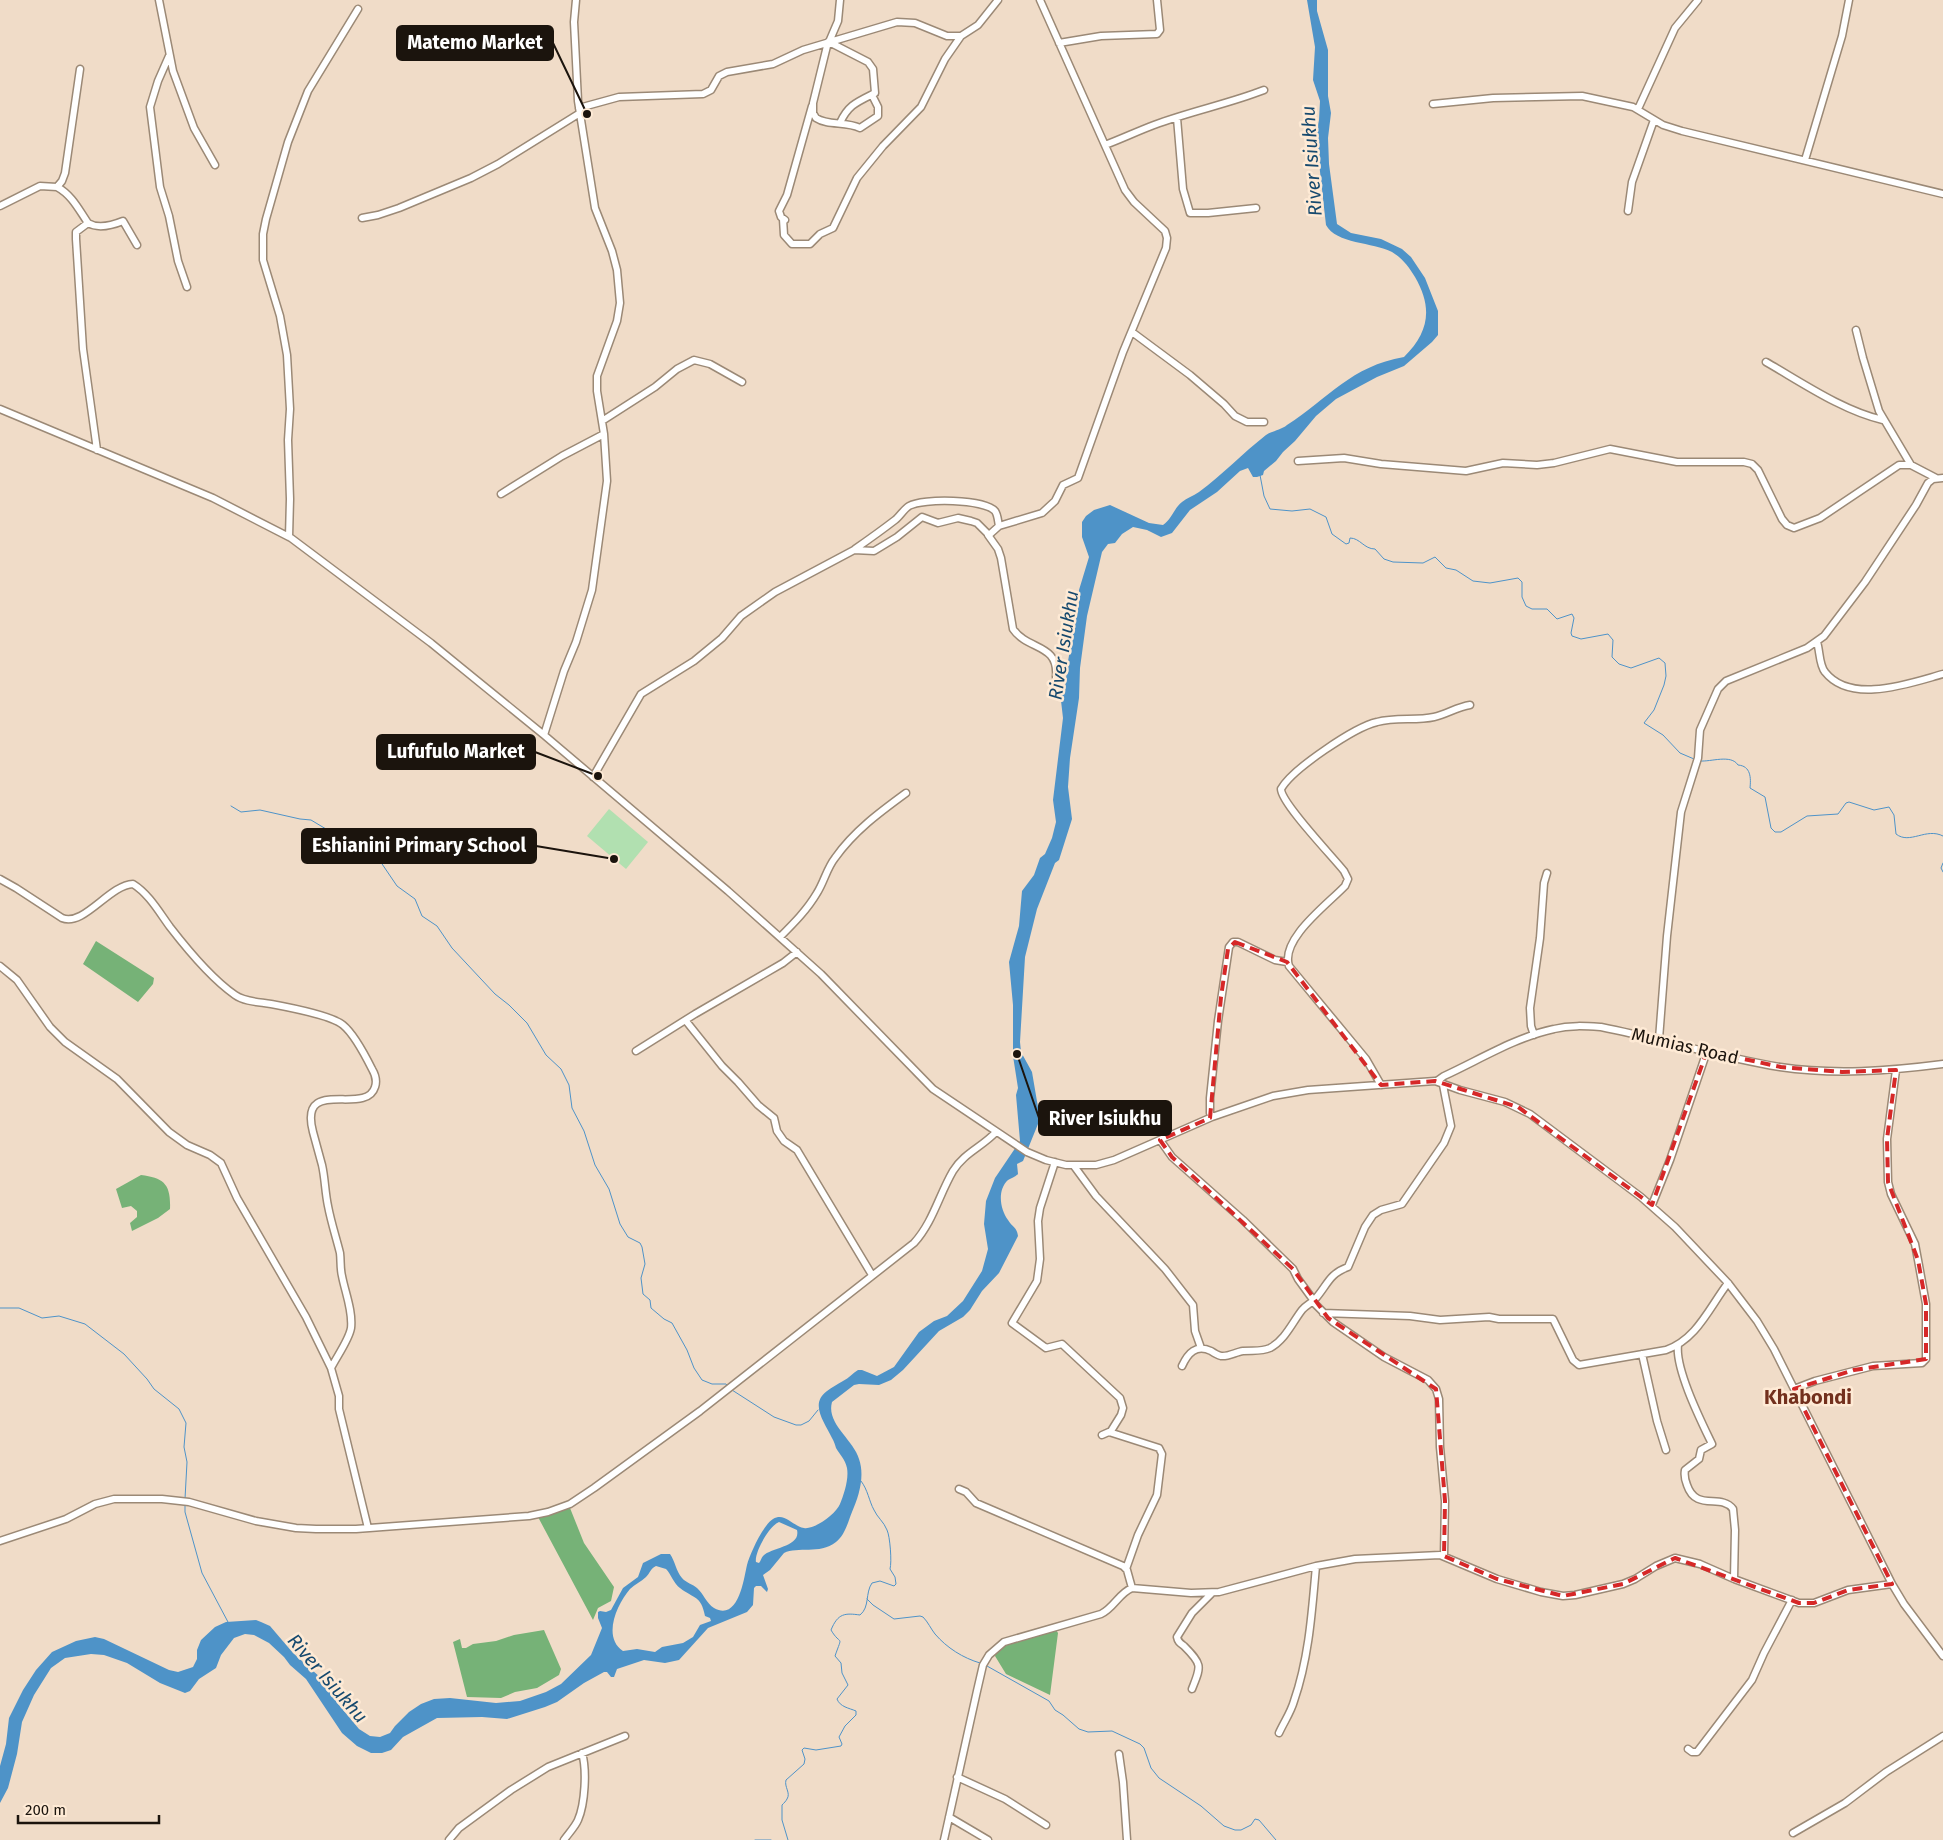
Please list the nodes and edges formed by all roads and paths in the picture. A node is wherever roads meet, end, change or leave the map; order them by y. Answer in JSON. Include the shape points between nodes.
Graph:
{"nodes":[{"id":1,"x":159,"y":0,"type":"edge"},
{"id":2,"x":576,"y":0,"type":"edge"},
{"id":3,"x":840,"y":0,"type":"edge"},
{"id":4,"x":998,"y":0,"type":"edge"},
{"id":5,"x":1040,"y":0,"type":"edge"},
{"id":6,"x":1157,"y":0,"type":"edge"},
{"id":7,"x":1698,"y":0,"type":"edge"},
{"id":8,"x":1849,"y":0,"type":"edge"},
{"id":9,"x":358,"y":9,"type":"dead end"},
{"id":10,"x":947,"y":36,"type":"junction"},
{"id":11,"x":961,"y":36,"type":"junction"},
{"id":12,"x":829,"y":42,"type":"junction"},
{"id":13,"x":1059,"y":43,"type":"junction"},
{"id":14,"x":952,"y":49,"type":"junction"},
{"id":15,"x":169,"y":56,"type":"junction"},
{"id":16,"x":80,"y":69,"type":"dead end"},
{"id":17,"x":1264,"y":90,"type":"dead end"},
{"id":18,"x":872,"y":95,"type":"junction"},
{"id":19,"x":814,"y":98,"type":"junction"},
{"id":20,"x":1433,"y":104,"type":"dead end"},
{"id":21,"x":580,"y":110,"type":"junction"},
{"id":22,"x":1638,"y":110,"type":"junction"},
{"id":23,"x":1177,"y":118,"type":"junction"},
{"id":24,"x":1654,"y":120,"type":"junction"},
{"id":25,"x":840,"y":123,"type":"junction"},
{"id":26,"x":1105,"y":145,"type":"junction"},
{"id":27,"x":1805,"y":160,"type":"junction"},
{"id":28,"x":215,"y":165,"type":"dead end"},
{"id":29,"x":60,"y":189,"type":"junction"},
{"id":30,"x":1943,"y":194,"type":"edge"},
{"id":31,"x":0,"y":206,"type":"edge"},
{"id":32,"x":1256,"y":208,"type":"dead end"},
{"id":33,"x":1628,"y":211,"type":"dead end"},
{"id":34,"x":362,"y":218,"type":"dead end"},
{"id":35,"x":88,"y":224,"type":"junction"},
{"id":36,"x":137,"y":246,"type":"dead end"},
{"id":37,"x":187,"y":287,"type":"dead end"},
{"id":38,"x":1856,"y":330,"type":"dead end"},
{"id":39,"x":1132,"y":332,"type":"junction"},
{"id":40,"x":1766,"y":362,"type":"dead end"},
{"id":41,"x":742,"y":382,"type":"dead end"},
{"id":42,"x":0,"y":409,"type":"edge"},
{"id":43,"x":1883,"y":420,"type":"junction"},
{"id":44,"x":602,"y":421,"type":"junction"},
{"id":45,"x":1264,"y":422,"type":"dead end"},
{"id":46,"x":604,"y":434,"type":"junction"},
{"id":47,"x":97,"y":450,"type":"junction"},
{"id":48,"x":1298,"y":461,"type":"dead end"},
{"id":49,"x":1911,"y":465,"type":"junction"},
{"id":50,"x":1939,"y":478,"type":"edge"},
{"id":51,"x":501,"y":494,"type":"dead end"},
{"id":52,"x":999,"y":526,"type":"junction"},
{"id":53,"x":988,"y":535,"type":"junction"},
{"id":54,"x":288,"y":537,"type":"junction"},
{"id":55,"x":854,"y":550,"type":"junction"},
{"id":56,"x":1817,"y":642,"type":"junction"},
{"id":57,"x":1943,"y":674,"type":"edge"},
{"id":58,"x":1056,"y":677,"type":"dead end"},
{"id":59,"x":1470,"y":704,"type":"dead end"},
{"id":60,"x":544,"y":736,"type":"junction"},
{"id":61,"x":592,"y":777,"type":"junction"},
{"id":62,"x":906,"y":792,"type":"dead end"},
{"id":63,"x":1547,"y":873,"type":"dead end"},
{"id":64,"x":0,"y":879,"type":"edge"},
{"id":65,"x":780,"y":937,"type":"junction"},
{"id":66,"x":798,"y":952,"type":"junction"},
{"id":67,"x":1287,"y":962,"type":"junction"},
{"id":68,"x":0,"y":966,"type":"edge"},
{"id":69,"x":686,"y":1021,"type":"junction"},
{"id":70,"x":1534,"y":1035,"type":"junction"},
{"id":71,"x":1659,"y":1039,"type":"junction"},
{"id":72,"x":636,"y":1051,"type":"dead end"},
{"id":73,"x":1707,"y":1051,"type":"junction"},
{"id":74,"x":1943,"y":1064,"type":"edge"},
{"id":75,"x":1896,"y":1070,"type":"junction"},
{"id":76,"x":1440,"y":1083,"type":"junction"},
{"id":77,"x":1381,"y":1085,"type":"junction"},
{"id":78,"x":1212,"y":1118,"type":"junction"},
{"id":79,"x":996,"y":1132,"type":"junction"},
{"id":80,"x":1160,"y":1140,"type":"junction"},
{"id":81,"x":1055,"y":1162,"type":"junction"},
{"id":82,"x":1074,"y":1166,"type":"junction"},
{"id":83,"x":1652,"y":1205,"type":"junction"},
{"id":84,"x":872,"y":1275,"type":"junction"},
{"id":85,"x":1728,"y":1283,"type":"junction"},
{"id":86,"x":1313,"y":1302,"type":"junction"},
{"id":87,"x":1323,"y":1313,"type":"junction"},
{"id":88,"x":1678,"y":1345,"type":"junction"},
{"id":89,"x":1201,"y":1348,"type":"junction"},
{"id":90,"x":1642,"y":1354,"type":"junction"},
{"id":91,"x":1182,"y":1366,"type":"dead end"},
{"id":92,"x":331,"y":1368,"type":"junction"},
{"id":93,"x":1794,"y":1389,"type":"junction"},
{"id":94,"x":1666,"y":1450,"type":"dead end"},
{"id":95,"x":958,"y":1489,"type":"dead end"},
{"id":96,"x":368,"y":1528,"type":"junction"},
{"id":97,"x":0,"y":1541,"type":"edge"},
{"id":98,"x":1444,"y":1556,"type":"junction"},
{"id":99,"x":1316,"y":1566,"type":"junction"},
{"id":100,"x":1126,"y":1569,"type":"junction"},
{"id":101,"x":1734,"y":1579,"type":"junction"},
{"id":102,"x":1892,"y":1584,"type":"junction"},
{"id":103,"x":1132,"y":1588,"type":"junction"},
{"id":104,"x":1212,"y":1593,"type":"junction"},
{"id":105,"x":1792,"y":1600,"type":"junction"},
{"id":106,"x":1943,"y":1642,"type":"edge"},
{"id":107,"x":1934,"y":1643,"type":"junction"},
{"id":108,"x":1943,"y":1656,"type":"edge"},
{"id":109,"x":1192,"y":1689,"type":"dead end"},
{"id":110,"x":1279,"y":1732,"type":"dead end"},
{"id":111,"x":625,"y":1736,"type":"dead end"},
{"id":112,"x":1943,"y":1736,"type":"edge"},
{"id":113,"x":1688,"y":1749,"type":"dead end"},
{"id":114,"x":582,"y":1753,"type":"junction"},
{"id":115,"x":1119,"y":1754,"type":"dead end"},
{"id":116,"x":958,"y":1777,"type":"junction"},
{"id":117,"x":949,"y":1817,"type":"junction"},
{"id":118,"x":1046,"y":1825,"type":"dead end"},
{"id":119,"x":1793,"y":1833,"type":"dead end"},
{"id":120,"x":448,"y":1840,"type":"edge"},
{"id":121,"x":564,"y":1840,"type":"edge"},
{"id":122,"x":944,"y":1840,"type":"edge"},
{"id":123,"x":988,"y":1840,"type":"edge"},
{"id":124,"x":1127,"y":1840,"type":"edge"}],
"edges":[{"from":1,"to":15,"type":"street"},
{"from":2,"to":21,"type":"street","via":[[574,22]]},
{"from":3,"to":12,"type":"street","via":[[838,21]]},
{"from":4,"to":11,"type":"street","via":[[978,25]]},
{"from":5,"to":13,"type":"street"},
{"from":6,"to":13,"type":"street","via":[[1160,30],[1157,34],[1101,36]]},
{"from":7,"to":22,"type":"street","via":[[1675,28]]},
{"from":8,"to":27,"type":"street","via":[[1842,36]]},
{"from":9,"to":54,"type":"street","via":[[308,91],[288,142],[263,234],[263,260],[280,316],[287,355],[290,409]]},
{"from":10,"to":11,"type":"street"},
{"from":10,"to":12,"type":"street","via":[[906,21]]},
{"from":10,"to":14,"type":"street"},
{"from":11,"to":14,"type":"street"},
{"from":12,"to":18,"type":"street","via":[[868,62],[875,82]]},
{"from":12,"to":19,"type":"street"},
{"from":12,"to":21,"type":"street","via":[[773,64],[727,72],[719,76],[704,94],[608,98]]},
{"from":13,"to":26,"type":"street"},
{"from":14,"to":19,"type":"street","via":[[921,107],[857,178],[833,228],[810,244],[792,244],[784,235],[785,220],[779,210],[787,194]]},
{"from":15,"to":28,"type":"street","via":[[194,128]]},
{"from":15,"to":37,"type":"street","via":[[150,107],[160,187]]},
{"from":16,"to":29,"type":"street"},
{"from":17,"to":23,"type":"street"},
{"from":18,"to":25,"type":"street","via":[[855,103],[845,112]]},
{"from":18,"to":25,"type":"street","via":[[878,107],[875,119],[860,128]]},
{"from":19,"to":25,"type":"street","via":[[816,118]]},
{"from":20,"to":22,"type":"street","via":[[1492,98],[1575,96],[1625,104]]},
{"from":21,"to":34,"type":"street","via":[[471,178],[399,208]]},
{"from":21,"to":44,"type":"street","via":[[595,208],[612,251],[620,289],[617,321],[596,376]]},
{"from":22,"to":24,"type":"street"},
{"from":23,"to":26,"type":"street"},
{"from":23,"to":32,"type":"street","via":[[1183,189],[1190,213]]},
{"from":24,"to":27,"type":"street","via":[[1682,131]]},
{"from":24,"to":33,"type":"street","via":[[1632,182]]},
{"from":26,"to":39,"type":"street","via":[[1134,202],[1165,231],[1167,238],[1166,248]]},
{"from":27,"to":30,"type":"street"},
{"from":29,"to":31,"type":"street","via":[[40,186]]},
{"from":29,"to":35,"type":"street","via":[[74,201]]},
{"from":35,"to":36,"type":"street","via":[[123,222]]},
{"from":35,"to":47,"type":"street","via":[[76,232],[76,239],[83,349]]},
{"from":38,"to":43,"type":"street"},
{"from":39,"to":45,"type":"street","via":[[1190,374],[1235,416],[1247,422]]},
{"from":39,"to":52,"type":"street","via":[[1078,478],[1063,485],[1055,501],[1042,513]]},
{"from":40,"to":43,"type":"street","via":[[1864,414]]},
{"from":41,"to":44,"type":"street","via":[[710,364],[694,360]]},
{"from":42,"to":47,"type":"street"},
{"from":43,"to":49,"type":"street"},
{"from":44,"to":46,"type":"street"},
{"from":46,"to":51,"type":"street"},
{"from":46,"to":60,"type":"street","via":[[607,481],[592,590]]},
{"from":47,"to":54,"type":"street","via":[[214,498]]},
{"from":48,"to":49,"type":"street","via":[[1336,458],[1466,471],[1503,463],[1554,463],[1615,449],[1677,462],[1744,462],[1752,464],[1760,473],[1782,519],[1794,528],[1820,518],[1899,465]]},
{"from":49,"to":50,"type":"street"},
{"from":50,"to":56,"type":"street","via":[[1928,483],[1856,595]]},
{"from":52,"to":53,"type":"street"},
{"from":52,"to":55,"type":"street","via":[[994,510],[974,503],[928,501],[908,506],[898,518]]},
{"from":53,"to":55,"type":"street","via":[[971,521],[958,518],[938,523],[922,517],[874,551]]},
{"from":53,"to":58,"type":"street","via":[[1001,558],[1013,629],[1018,636],[1042,648],[1054,659]]},
{"from":54,"to":60,"type":"street","via":[[431,644]]},
{"from":55,"to":61,"type":"street","via":[[758,603],[700,656],[641,694]]},
{"from":56,"to":57,"type":"street","via":[[1824,671],[1849,688],[1883,688]]},
{"from":56,"to":71,"type":"street","via":[[1721,684],[1699,736],[1697,761],[1680,820]]},
{"from":59,"to":67,"type":"street","via":[[1434,717],[1386,720],[1360,728],[1326,749],[1286,782],[1282,796],[1348,879],[1345,886],[1303,928],[1290,947]]},
{"from":60,"to":61,"type":"street"},
{"from":61,"to":65,"type":"street"},
{"from":62,"to":65,"type":"street","via":[[843,847],[809,905]]},
{"from":63,"to":70,"type":"street","via":[[1530,1008]]},
{"from":64,"to":92,"type":"street","via":[[69,920],[79,917],[113,892],[133,884],[212,974],[236,996],[335,1021],[344,1026],[356,1042],[374,1073],[374,1090],[362,1098],[320,1102],[314,1106],[312,1116],[351,1325]]},
{"from":65,"to":66,"type":"street"},
{"from":66,"to":69,"type":"street"},
{"from":66,"to":79,"type":"street","via":[[930,1085]]},
{"from":67,"to":77,"type":"street","via":[[1366,1059]]},
{"from":67,"to":78,"type":"street","via":[[1275,960],[1238,942],[1229,947],[1209,1106]]},
{"from":68,"to":92,"type":"street","via":[[14,976],[65,1042],[116,1079],[169,1132],[221,1163]]},
{"from":69,"to":72,"type":"street"},
{"from":69,"to":84,"type":"street","via":[[722,1066],[774,1118],[777,1131],[797,1150]]},
{"from":70,"to":71,"type":"street","name":"Mumias Road","via":[[1580,1026]]},
{"from":70,"to":76,"type":"street","name":"Mumias Road","via":[[1444,1076]]},
{"from":71,"to":73,"type":"street","name":"Mumias Road"},
{"from":73,"to":75,"type":"street","name":"Mumias Road","via":[[1781,1067],[1842,1072]]},
{"from":73,"to":83,"type":"street"},
{"from":74,"to":75,"type":"street","name":"Mumias Road"},
{"from":75,"to":93,"type":"street","via":[[1887,1139],[1888,1182],[1918,1260],[1926,1304],[1926,1359],[1854,1370]]},
{"from":76,"to":77,"type":"street"},
{"from":76,"to":83,"type":"street","via":[[1504,1102],[1530,1114]]},
{"from":76,"to":86,"type":"street","via":[[1451,1126],[1444,1143],[1402,1204],[1373,1215],[1348,1266],[1328,1280]]},
{"from":77,"to":78,"type":"street","via":[[1287,1093]]},
{"from":78,"to":80,"type":"street"},
{"from":79,"to":81,"type":"street","via":[[1027,1152]]},
{"from":79,"to":84,"type":"street","via":[[961,1159],[922,1234]]},
{"from":80,"to":82,"type":"street","via":[[1107,1162]]},
{"from":80,"to":86,"type":"street","via":[[1172,1157],[1293,1269]]},
{"from":81,"to":82,"type":"street"},
{"from":81,"to":100,"type":"street","via":[[1038,1221],[1038,1281],[1012,1323],[1046,1348],[1060,1344],[1067,1348],[1116,1393],[1122,1402],[1122,1410],[1106,1434],[1159,1448],[1162,1452],[1157,1495]]},
{"from":82,"to":89,"type":"street","via":[[1096,1196],[1166,1269],[1193,1305],[1195,1331]]},
{"from":83,"to":85,"type":"street"},
{"from":84,"to":96,"type":"street","via":[[700,1411],[570,1504],[529,1516]]},
{"from":85,"to":88,"type":"street","via":[[1692,1334]]},
{"from":85,"to":93,"type":"street","via":[[1762,1329]]},
{"from":86,"to":87,"type":"street"},
{"from":86,"to":89,"type":"street","via":[[1303,1309],[1275,1344],[1264,1350],[1222,1356]]},
{"from":87,"to":90,"type":"street","via":[[1400,1315],[1440,1320],[1489,1317],[1552,1319],[1577,1365]]},
{"from":87,"to":98,"type":"street","via":[[1384,1357],[1428,1380],[1436,1389],[1445,1501]]},
{"from":88,"to":90,"type":"street"},
{"from":88,"to":101,"type":"street","via":[[1680,1365],[1712,1444],[1702,1450],[1699,1459],[1685,1470],[1684,1476],[1694,1497],[1729,1504],[1733,1509]]},
{"from":89,"to":91,"type":"street","via":[[1189,1353]]},
{"from":90,"to":94,"type":"street"},
{"from":92,"to":96,"type":"street"},
{"from":93,"to":102,"type":"street"},
{"from":95,"to":100,"type":"street","via":[[966,1492],[976,1503]]},
{"from":96,"to":97,"type":"street","via":[[296,1528],[247,1519],[189,1502],[114,1499]]},
{"from":98,"to":99,"type":"street","via":[[1355,1560]]},
{"from":98,"to":101,"type":"street","via":[[1497,1580],[1563,1596],[1623,1584],[1675,1558],[1700,1564]]},
{"from":99,"to":104,"type":"street"},
{"from":99,"to":110,"type":"street","via":[[1301,1678],[1292,1707]]},
{"from":100,"to":103,"type":"street"},
{"from":101,"to":105,"type":"street"},
{"from":102,"to":105,"type":"street","via":[[1841,1592],[1811,1604]]},
{"from":102,"to":107,"type":"street"},
{"from":103,"to":104,"type":"street"},
{"from":103,"to":116,"type":"street","via":[[1101,1614],[1004,1642],[989,1655],[982,1669]]},
{"from":104,"to":109,"type":"street","via":[[1192,1613],[1177,1637],[1199,1665]]},
{"from":105,"to":113,"type":"street","via":[[1748,1687],[1697,1752]]},
{"from":106,"to":107,"type":"street"},
{"from":107,"to":108,"type":"street"},
{"from":111,"to":114,"type":"street"},
{"from":112,"to":119,"type":"street","via":[[1848,1801]]},
{"from":114,"to":120,"type":"street","via":[[511,1790],[459,1828]]},
{"from":114,"to":121,"type":"street","via":[[585,1766],[580,1814]]},
{"from":115,"to":124,"type":"street"},
{"from":116,"to":117,"type":"street"},
{"from":116,"to":118,"type":"street","via":[[1005,1799]]},
{"from":117,"to":122,"type":"street"},
{"from":117,"to":123,"type":"street"}]}
